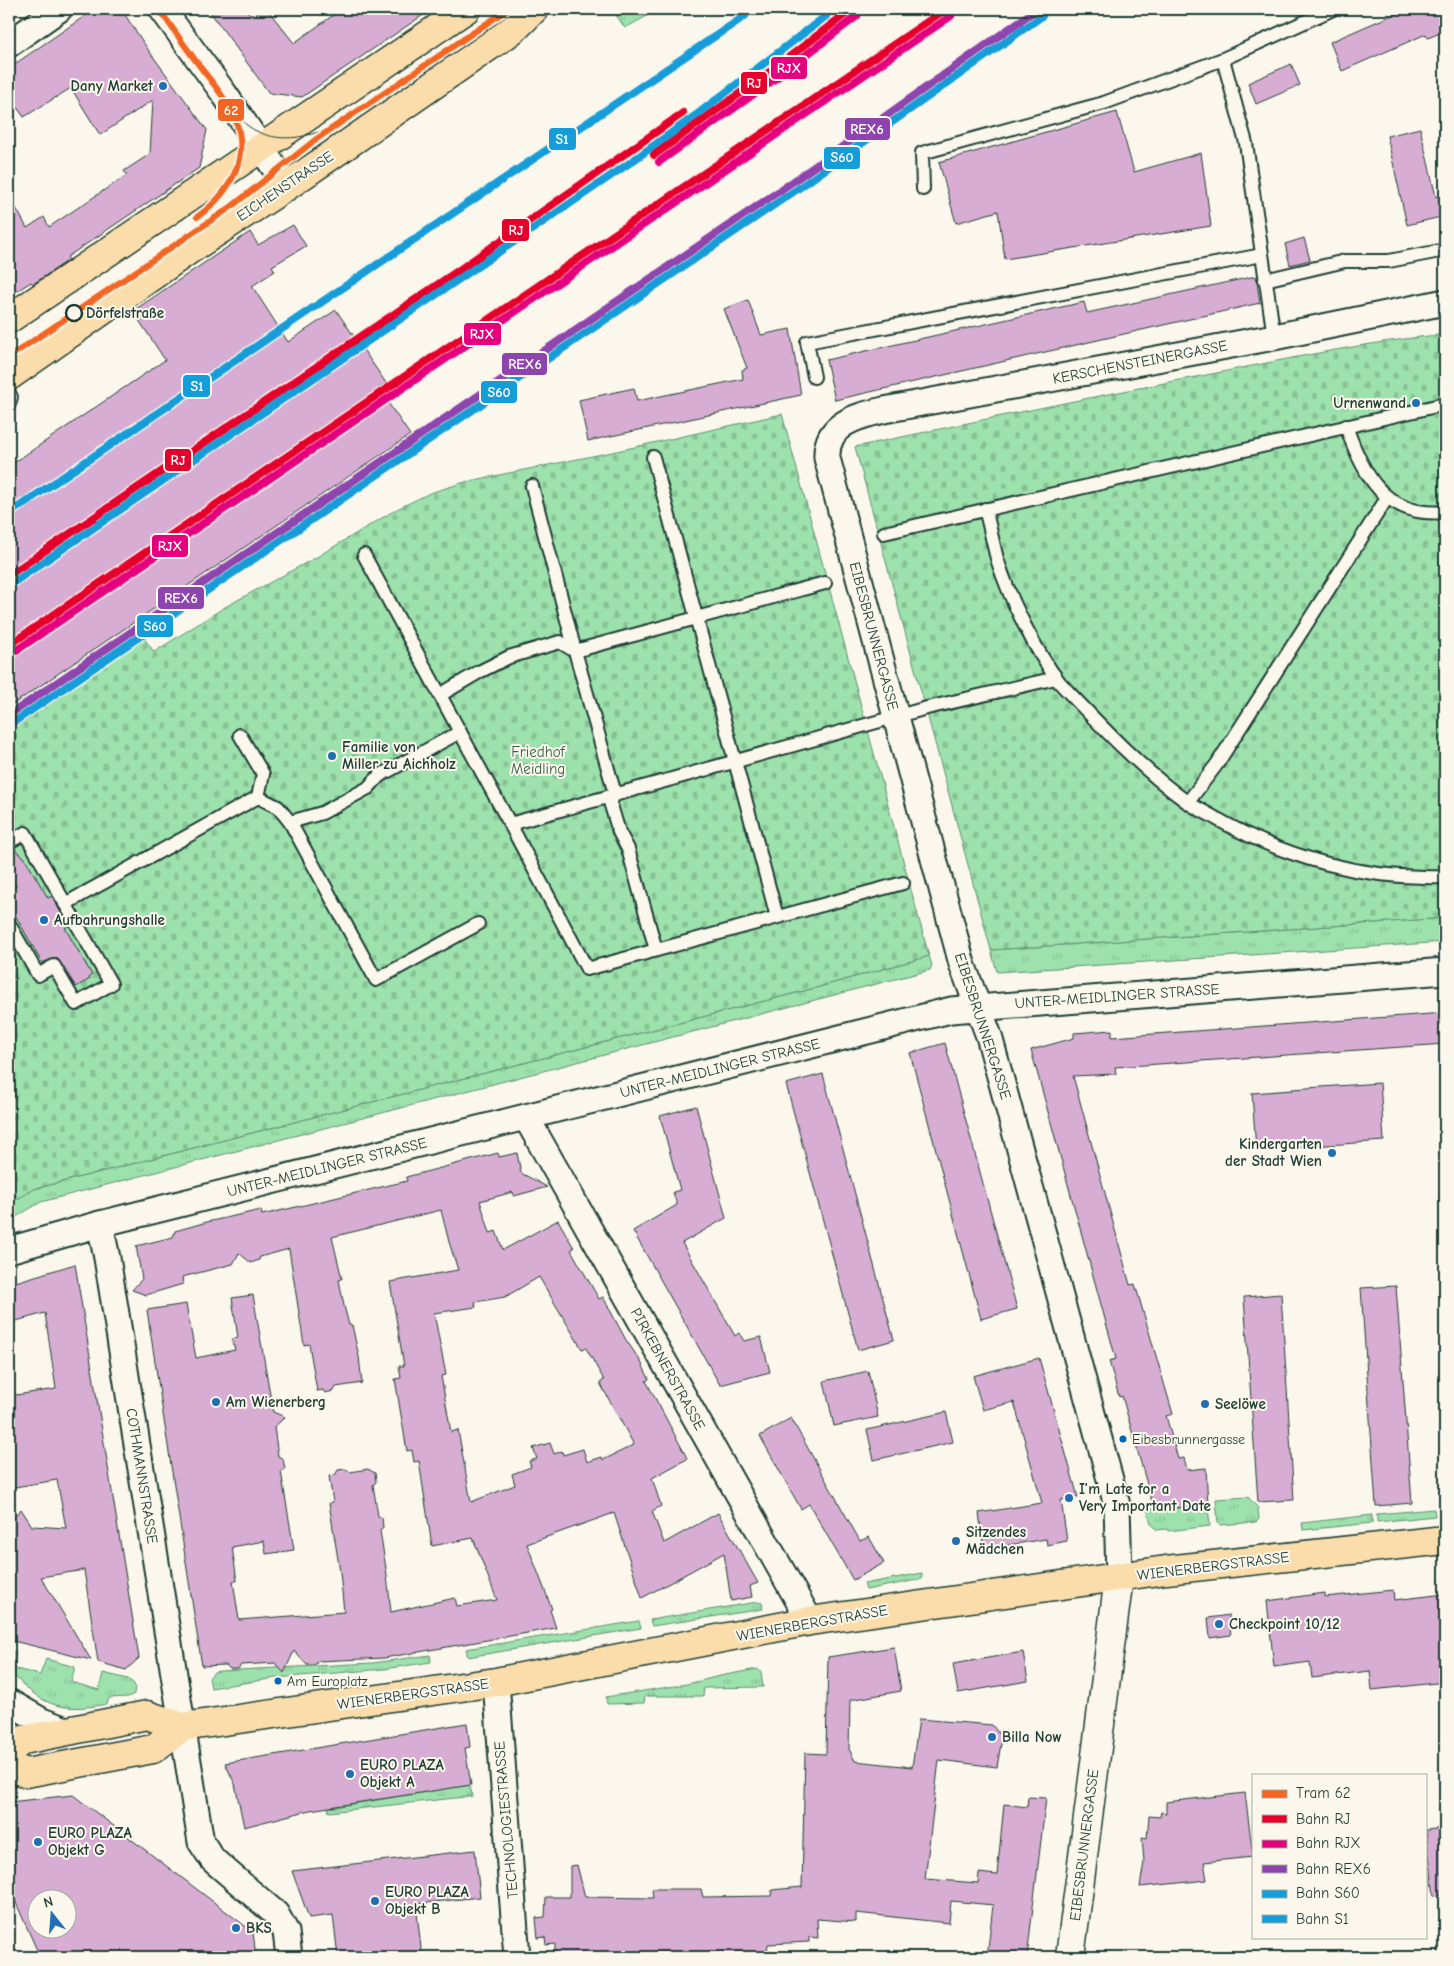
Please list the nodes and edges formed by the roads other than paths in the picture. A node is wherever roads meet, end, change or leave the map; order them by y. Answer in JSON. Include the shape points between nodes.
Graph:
{"nodes":[{"id":1,"x":59,"y":9,"type":"edge"},
{"id":2,"x":162,"y":9,"type":"edge"},
{"id":3,"x":466,"y":9,"type":"edge"},
{"id":4,"x":534,"y":9,"type":"edge"},
{"id":5,"x":1333,"y":9,"type":"edge"},
{"id":6,"x":9,"y":44,"type":"edge"},
{"id":7,"x":1224,"y":59,"type":"junction"},
{"id":8,"x":261,"y":147,"type":"junction"},
{"id":9,"x":286,"y":186,"type":"junction"},
{"id":10,"x":923,"y":189,"type":"dead end"},
{"id":11,"x":1445,"y":250,"type":"edge"},
{"id":12,"x":1262,"y":255,"type":"junction"},
{"id":13,"x":1265,"y":280,"type":"junction"},
{"id":14,"x":1445,"y":302,"type":"edge"},
{"id":15,"x":9,"y":319,"type":"edge"},
{"id":16,"x":1274,"y":337,"type":"junction"},
{"id":17,"x":814,"y":377,"type":"dead end"},
{"id":18,"x":9,"y":392,"type":"edge"},
{"id":19,"x":1445,"y":404,"type":"edge"},
{"id":20,"x":1346,"y":426,"type":"junction"},
{"id":21,"x":838,"y":428,"type":"joint"},
{"id":22,"x":653,"y":457,"type":"dead end"},
{"id":23,"x":532,"y":486,"type":"dead end"},
{"id":24,"x":1387,"y":498,"type":"junction"},
{"id":25,"x":985,"y":509,"type":"junction"},
{"id":26,"x":1445,"y":512,"type":"edge"},
{"id":27,"x":884,"y":533,"type":"dead end"},
{"id":28,"x":364,"y":555,"type":"dead end"},
{"id":29,"x":825,"y":583,"type":"dead end"},
{"id":30,"x":697,"y":618,"type":"junction"},
{"id":31,"x":575,"y":651,"type":"junction"},
{"id":32,"x":1056,"y":678,"type":"junction"},
{"id":33,"x":440,"y":695,"type":"junction"},
{"id":34,"x":896,"y":716,"type":"junction"},
{"id":35,"x":460,"y":732,"type":"junction"},
{"id":36,"x":240,"y":735,"type":"dead end"},
{"id":37,"x":736,"y":761,"type":"junction"},
{"id":38,"x":614,"y":794,"type":"junction"},
{"id":39,"x":258,"y":797,"type":"junction"},
{"id":40,"x":1188,"y":802,"type":"junction"},
{"id":41,"x":290,"y":822,"type":"junction"},
{"id":42,"x":510,"y":824,"type":"junction"},
{"id":43,"x":9,"y":842,"type":"edge"},
{"id":44,"x":1445,"y":877,"type":"edge"},
{"id":45,"x":903,"y":883,"type":"dead end"},
{"id":46,"x":65,"y":904,"type":"junction"},
{"id":47,"x":777,"y":917,"type":"junction"},
{"id":48,"x":478,"y":924,"type":"dead end"},
{"id":49,"x":10,"y":930,"type":"edge"},
{"id":50,"x":656,"y":950,"type":"junction"},
{"id":51,"x":1445,"y":971,"type":"edge"},
{"id":52,"x":978,"y":1007,"type":"junction"},
{"id":53,"x":526,"y":1116,"type":"junction"},
{"id":54,"x":100,"y":1224,"type":"junction"},
{"id":55,"x":9,"y":1250,"type":"edge"},
{"id":56,"x":1445,"y":1540,"type":"edge"},
{"id":57,"x":1119,"y":1577,"type":"junction"},
{"id":58,"x":810,"y":1622,"type":"junction"},
{"id":59,"x":496,"y":1682,"type":"junction"},
{"id":60,"x":9,"y":1702,"type":"edge"},
{"id":61,"x":182,"y":1727,"type":"junction"},
{"id":62,"x":69,"y":1731,"type":"junction"},
{"id":63,"x":9,"y":1751,"type":"edge"},
{"id":64,"x":9,"y":1766,"type":"edge"},
{"id":65,"x":289,"y":1957,"type":"edge"},
{"id":66,"x":517,"y":1957,"type":"edge"},
{"id":67,"x":1070,"y":1957,"type":"edge"}],
"edges":[{"from":1,"to":6,"type":"street"},
{"from":2,"to":8,"type":"street"},
{"from":3,"to":8,"type":"main road"},
{"from":4,"to":9,"type":"main road","name":"EICHENSTRASSE","via":[[516,27]]},
{"from":5,"to":7,"type":"lane"},
{"from":7,"to":10,"type":"lane","via":[[1104,103],[922,153]]},
{"from":7,"to":12,"type":"lane","via":[[1246,143]]},
{"from":8,"to":9,"type":"street"},
{"from":8,"to":15,"type":"main road"},
{"from":9,"to":18,"type":"main road","name":"EICHENSTRASSE","via":[[189,250]]},
{"from":11,"to":13,"type":"lane","via":[[1389,261],[1345,260]]},
{"from":12,"to":13,"type":"lane"},
{"from":12,"to":17,"type":"lane","via":[[808,342]]},
{"from":13,"to":16,"type":"lane"},
{"from":14,"to":16,"type":"street","name":"KERSCHENSTEINERGASSE"},
{"from":16,"to":21,"type":"street","name":"KERSCHENSTEINERGASSE","via":[[884,410],[862,415]]},
{"from":19,"to":20,"type":"lane"},
{"from":20,"to":24,"type":"lane","via":[[1356,453],[1372,481]]},
{"from":20,"to":25,"type":"lane"},
{"from":21,"to":34,"type":"street","name":"EIBESBRUNNERGASSE","via":[[828,442],[827,458]]},
{"from":22,"to":30,"type":"lane"},
{"from":23,"to":31,"type":"lane"},
{"from":24,"to":26,"type":"lane","via":[[1409,508]]},
{"from":24,"to":40,"type":"lane","via":[[1217,764]]},
{"from":25,"to":27,"type":"lane"},
{"from":25,"to":32,"type":"lane","via":[[998,562],[1026,626]]},
{"from":28,"to":33,"type":"lane"},
{"from":29,"to":30,"type":"lane"},
{"from":30,"to":31,"type":"lane"},
{"from":30,"to":37,"type":"lane"},
{"from":31,"to":33,"type":"lane","via":[[560,642],[509,657]]},
{"from":31,"to":38,"type":"lane"},
{"from":32,"to":34,"type":"lane"},
{"from":32,"to":40,"type":"lane","via":[[1118,745]]},
{"from":33,"to":35,"type":"lane"},
{"from":34,"to":37,"type":"lane"},
{"from":34,"to":52,"type":"street","name":"EIBESBRUNNERGASSE","via":[[962,964]]},
{"from":35,"to":41,"type":"lane","via":[[379,776],[368,788],[322,813]]},
{"from":35,"to":42,"type":"lane"},
{"from":36,"to":39,"type":"lane","via":[[263,774]]},
{"from":37,"to":38,"type":"lane"},
{"from":37,"to":47,"type":"lane"},
{"from":38,"to":42,"type":"lane"},
{"from":38,"to":50,"type":"lane","via":[[610,802],[628,849]]},
{"from":39,"to":41,"type":"lane","via":[[278,807]]},
{"from":39,"to":46,"type":"lane"},
{"from":40,"to":44,"type":"lane","via":[[1250,837],[1310,860],[1372,873]]},
{"from":41,"to":48,"type":"lane","via":[[376,980]]},
{"from":42,"to":50,"type":"lane","via":[[587,969]]},
{"from":43,"to":46,"type":"lane","via":[[25,833]]},
{"from":45,"to":47,"type":"lane"},
{"from":46,"to":49,"type":"lane","via":[[111,984],[76,1004],[54,966],[38,976]]},
{"from":47,"to":50,"type":"lane"},
{"from":51,"to":52,"type":"street","name":"UNTER-MEIDLINGER STRASSE"},
{"from":52,"to":53,"type":"street","name":"UNTER-MEIDLINGER STRASSE","via":[[934,1013]]},
{"from":52,"to":57,"type":"street","name":"EIBESBRUNNERGASSE","via":[[989,1036],[1117,1505]]},
{"from":53,"to":54,"type":"street","name":"UNTER-MEIDLINGER STRASSE"},
{"from":53,"to":58,"type":"street","name":"PIRKEBNERSTRASSE"},
{"from":54,"to":55,"type":"street","name":"UNTER-MEIDLINGER STRASSE"},
{"from":54,"to":61,"type":"street","name":"COTHMANNSTRASSE"},
{"from":56,"to":57,"type":"main road","name":"WIENERBERGSTRASSE"},
{"from":57,"to":58,"type":"main road","name":"WIENERBERGSTRASSE"},
{"from":57,"to":67,"type":"street","name":"EIBESBRUNNERGASSE"},
{"from":58,"to":59,"type":"main road","name":"WIENERBERGSTRASSE"},
{"from":59,"to":61,"type":"main road","name":"WIENERBERGSTRASSE"},
{"from":59,"to":66,"type":"street","name":"TECHNOLOGIESTRASSE"},
{"from":60,"to":62,"type":"street","via":[[42,1721]]},
{"from":61,"to":62,"type":"main road","name":"WIENERBERGSTRASSE","via":[[147,1716]]},
{"from":61,"to":64,"type":"main road","name":"WIENERBERGSTRASSE","via":[[153,1749],[26,1773]]},
{"from":61,"to":65,"type":"street","via":[[201,1842],[213,1860],[276,1914],[286,1932]]},
{"from":62,"to":63,"type":"main road","name":"WIENERBERGSTRASSE","via":[[23,1740]]}]}
